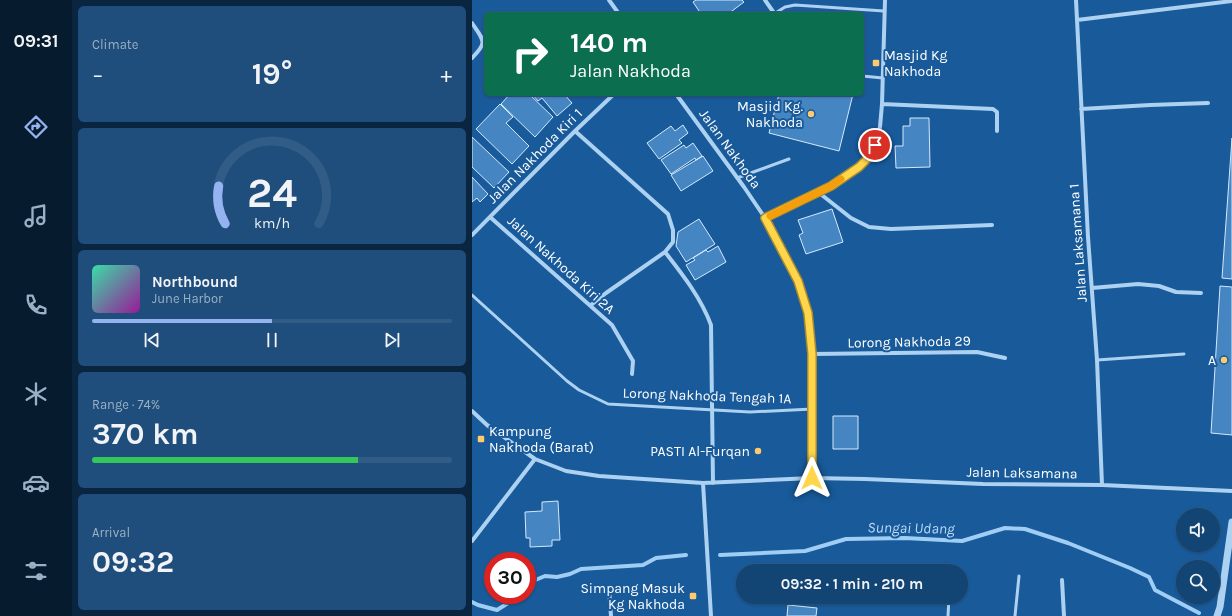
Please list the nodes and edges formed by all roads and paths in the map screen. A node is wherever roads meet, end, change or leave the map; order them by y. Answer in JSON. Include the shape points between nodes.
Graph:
{"nodes":[{"id":1,"x":609,"y":0,"type":"edge"},
{"id":2,"x":765,"y":0,"type":"edge"},
{"id":3,"x":885,"y":0,"type":"edge"},
{"id":4,"x":1076,"y":0,"type":"edge"},
{"id":5,"x":1232,"y":1,"type":"edge"},
{"id":6,"x":884,"y":11,"type":"junction"},
{"id":7,"x":618,"y":12,"type":"edge"},
{"id":8,"x":773,"y":12,"type":"edge"},
{"id":9,"x":777,"y":12,"type":"edge"},
{"id":10,"x":1077,"y":20,"type":"junction"},
{"id":11,"x":472,"y":23,"type":"edge"},
{"id":12,"x":472,"y":58,"type":"edge"},
{"id":13,"x":864,"y":76,"type":"edge"},
{"id":14,"x":883,"y":78,"type":"junction"},
{"id":15,"x":612,"y":96,"type":"edge"},
{"id":16,"x":680,"y":96,"type":"edge"},
{"id":17,"x":1208,"y":103,"type":"dead end"},
{"id":18,"x":882,"y":104,"type":"junction"},
{"id":19,"x":1081,"y":109,"type":"junction"},
{"id":20,"x":575,"y":130,"type":"junction"},
{"id":21,"x":997,"y":130,"type":"dead end"},
{"id":22,"x":789,"y":159,"type":"dead end"},
{"id":23,"x":737,"y":178,"type":"junction"},
{"id":24,"x":818,"y":192,"type":"junction"},
{"id":25,"x":490,"y":217,"type":"junction"},
{"id":26,"x":765,"y":218,"type":"junction"},
{"id":27,"x":992,"y":225,"type":"dead end"},
{"id":28,"x":472,"y":235,"type":"edge"},
{"id":29,"x":665,"y":252,"type":"junction"},
{"id":30,"x":1092,"y":288,"type":"junction"},
{"id":31,"x":1201,"y":292,"type":"dead end"},
{"id":32,"x":472,"y":295,"type":"edge"},
{"id":33,"x":591,"y":305,"type":"junction"},
{"id":34,"x":812,"y":354,"type":"junction"},
{"id":35,"x":1184,"y":354,"type":"dead end"},
{"id":36,"x":1005,"y":358,"type":"dead end"},
{"id":37,"x":1097,"y":360,"type":"junction"},
{"id":38,"x":632,"y":374,"type":"dead end"},
{"id":39,"x":813,"y":409,"type":"junction"},
{"id":40,"x":711,"y":410,"type":"junction"},
{"id":41,"x":472,"y":411,"type":"edge"},
{"id":42,"x":535,"y":459,"type":"junction"},
{"id":43,"x":812,"y":478,"type":"junction"},
{"id":44,"x":703,"y":483,"type":"junction"},
{"id":45,"x":713,"y":483,"type":"junction"},
{"id":46,"x":1102,"y":485,"type":"junction"},
{"id":47,"x":1232,"y":491,"type":"edge"},
{"id":48,"x":1232,"y":522,"type":"edge"},
{"id":49,"x":472,"y":541,"type":"edge"},
{"id":50,"x":1019,"y":576,"type":"dead end"},
{"id":51,"x":1062,"y":580,"type":"dead end"},
{"id":52,"x":609,"y":589,"type":"dead end"},
{"id":53,"x":949,"y":604,"type":"edge"},
{"id":54,"x":611,"y":616,"type":"edge"},
{"id":55,"x":711,"y":616,"type":"edge"},
{"id":56,"x":948,"y":616,"type":"edge"},
{"id":57,"x":1015,"y":616,"type":"edge"},
{"id":58,"x":1064,"y":616,"type":"edge"},
{"id":59,"x":1217,"y":616,"type":"edge"}],
"edges":[{"from":1,"to":7,"type":"street"},
{"from":2,"to":8,"type":"street"},
{"from":3,"to":6,"type":"street"},
{"from":4,"to":10,"type":"street","name":"Jalan Laksamana 1"},
{"from":5,"to":10,"type":"street"},
{"from":6,"to":9,"type":"lane","via":[[795,5]]},
{"from":6,"to":14,"type":"street"},
{"from":10,"to":19,"type":"street","name":"Jalan Laksamana 1"},
{"from":11,"to":12,"type":"street","via":[[483,42],[482,48]]},
{"from":13,"to":14,"type":"lane"},
{"from":14,"to":18,"type":"street"},
{"from":15,"to":20,"type":"street","name":"Jalan Nakhoda Kiri 1"},
{"from":16,"to":23,"type":"street","name":"Jalan Nakhoda"},
{"from":17,"to":19,"type":"street"},
{"from":18,"to":21,"type":"street","via":[[993,109],[997,112]]},
{"from":18,"to":24,"type":"street","via":[[880,127],[868,158],[859,167]]},
{"from":19,"to":30,"type":"street","name":"Jalan Laksamana 1"},
{"from":20,"to":25,"type":"street","name":"Jalan Nakhoda Kiri 1"},
{"from":20,"to":29,"type":"street","via":[[668,214],[673,230],[673,242]]},
{"from":22,"to":23,"type":"lane"},
{"from":23,"to":26,"type":"street","name":"Jalan Nakhoda"},
{"from":24,"to":26,"type":"street"},
{"from":24,"to":27,"type":"street","via":[[851,218],[869,227],[891,229]]},
{"from":25,"to":28,"type":"street","name":"Jalan Nakhoda Kiri 1"},
{"from":25,"to":33,"type":"street","name":"Jalan Nakhoda Kiri 2A"},
{"from":26,"to":34,"type":"street","name":"Jalan Nakhoda","via":[[798,281],[808,313]]},
{"from":29,"to":33,"type":"street"},
{"from":29,"to":40,"type":"street","via":[[686,278],[711,325]]},
{"from":30,"to":31,"type":"street","via":[[1138,284],[1159,286],[1176,292]]},
{"from":30,"to":37,"type":"street","name":"Jalan Laksamana 1"},
{"from":32,"to":40,"type":"lane","name":"Lorong Nakhoda Tengah 1A","via":[[567,381],[608,404]]},
{"from":33,"to":38,"type":"street","name":"Jalan Nakhoda Kiri 2A","via":[[612,325],[633,361]]},
{"from":34,"to":36,"type":"street","name":"Lorong Nakhoda 29","via":[[977,352]]},
{"from":34,"to":39,"type":"street","name":"Jalan Nakhoda"},
{"from":35,"to":37,"type":"lane"},
{"from":37,"to":46,"type":"street","name":"Jalan Laksamana 1"},
{"from":39,"to":40,"type":"lane","name":"Lorong Nakhoda Tengah 1A","via":[[750,412]]},
{"from":39,"to":43,"type":"street","name":"Jalan Nakhoda"},
{"from":40,"to":45,"type":"street"},
{"from":41,"to":42,"type":"street","name":"Jalan Laksamana","via":[[487,425]]},
{"from":42,"to":44,"type":"street","name":"Jalan Laksamana","via":[[566,470],[600,476]]},
{"from":42,"to":49,"type":"street"},
{"from":43,"to":45,"type":"street","name":"Jalan Laksamana"},
{"from":43,"to":46,"type":"street","name":"Jalan Laksamana"},
{"from":44,"to":45,"type":"street","name":"Jalan Laksamana"},
{"from":44,"to":55,"type":"street"},
{"from":46,"to":47,"type":"street","name":"Jalan Laksamana"},
{"from":48,"to":59,"type":"street"},
{"from":50,"to":57,"type":"lane"},
{"from":51,"to":58,"type":"street"},
{"from":52,"to":54,"type":"street"},
{"from":53,"to":56,"type":"lane"}]}
